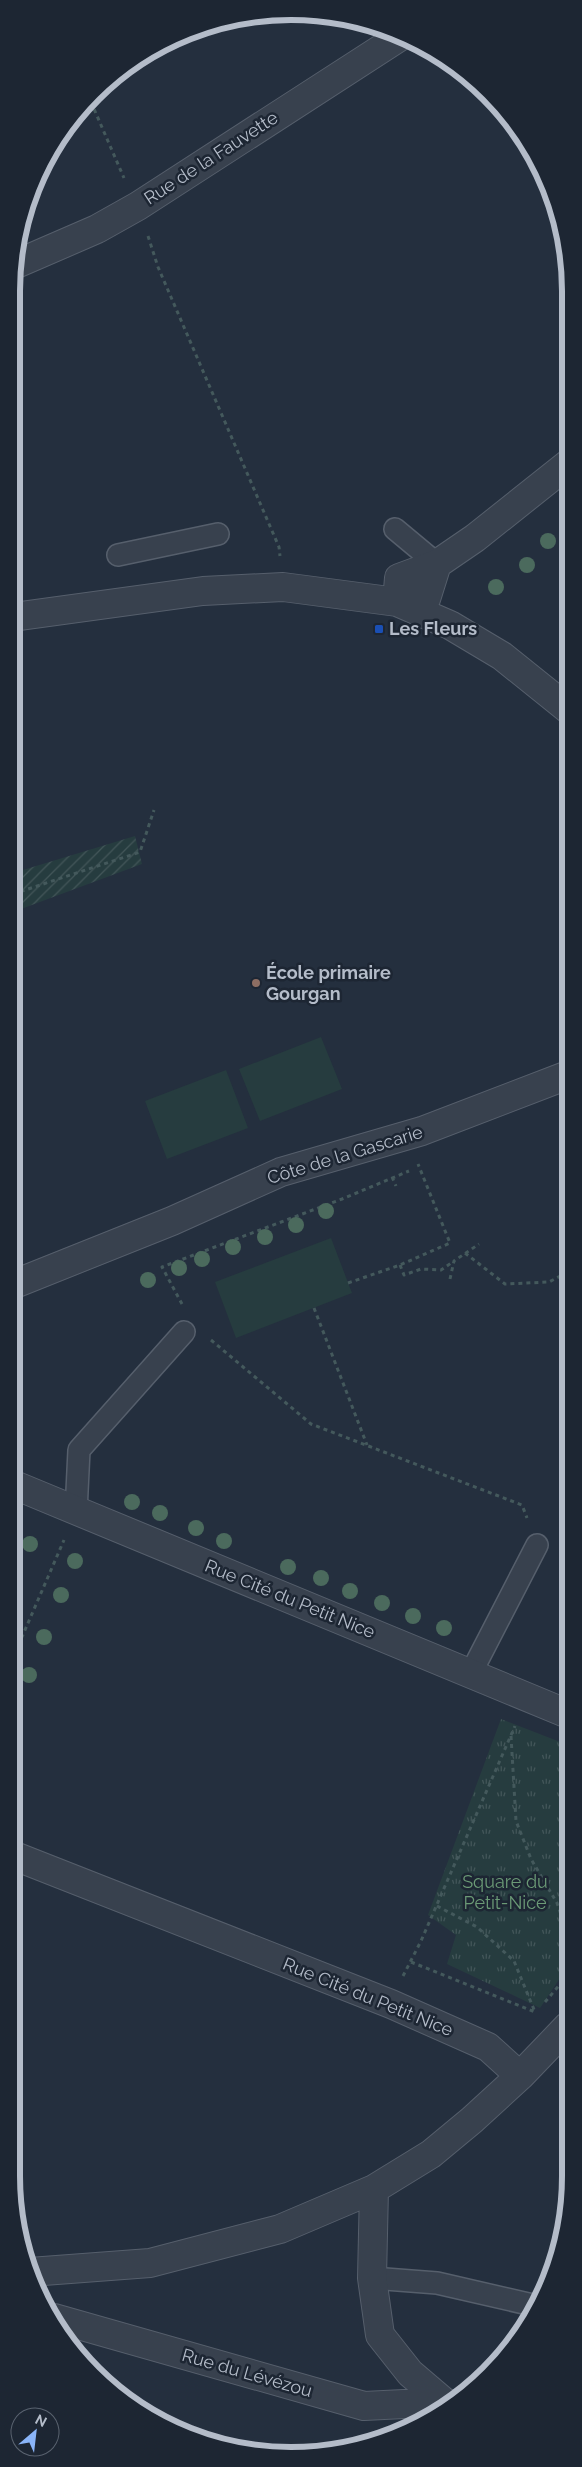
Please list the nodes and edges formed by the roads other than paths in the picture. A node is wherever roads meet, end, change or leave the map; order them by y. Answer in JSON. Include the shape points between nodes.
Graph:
{"nodes":[{"id":1,"x":394,"y":41,"type":"edge"},
{"id":2,"x":22,"y":263,"type":"edge"},
{"id":3,"x":562,"y":469,"type":"edge"},
{"id":4,"x":395,"y":529,"type":"dead end"},
{"id":5,"x":218,"y":534,"type":"dead end"},
{"id":6,"x":118,"y":554,"type":"dead end"},
{"id":7,"x":437,"y":564,"type":"junction"},
{"id":8,"x":397,"y":602,"type":"junction"},
{"id":9,"x":20,"y":616,"type":"edge"},
{"id":10,"x":562,"y":704,"type":"edge"},
{"id":11,"x":562,"y":1077,"type":"edge"},
{"id":12,"x":20,"y":1282,"type":"edge"},
{"id":13,"x":189,"y":1328,"type":"road end"},
{"id":14,"x":20,"y":1488,"type":"edge"},
{"id":15,"x":76,"y":1512,"type":"junction"},
{"id":16,"x":538,"y":1545,"type":"road end"},
{"id":17,"x":471,"y":1673,"type":"junction"},
{"id":18,"x":562,"y":1712,"type":"edge"},
{"id":19,"x":20,"y":1858,"type":"edge"},
{"id":20,"x":562,"y":2032,"type":"edge"},
{"id":21,"x":520,"y":2076,"type":"junction"},
{"id":22,"x":374,"y":2189,"type":"junction"},
{"id":23,"x":37,"y":2271,"type":"edge"},
{"id":24,"x":372,"y":2278,"type":"junction"},
{"id":25,"x":530,"y":2304,"type":"edge"},
{"id":26,"x":61,"y":2320,"type":"edge"},
{"id":27,"x":443,"y":2400,"type":"edge"},
{"id":28,"x":438,"y":2403,"type":"edge"}],
"edges":[{"from":1,"to":2,"type":"street","name":"Rue de la Fauvette","via":[[138,206],[97,229]]},
{"from":3,"to":7,"type":"street"},
{"from":4,"to":7,"type":"lane"},
{"from":5,"to":6,"type":"lane"},
{"from":7,"to":8,"type":"street","via":[[426,599]]},
{"from":8,"to":9,"type":"street","via":[[284,587],[202,591]]},
{"from":8,"to":10,"type":"street","via":[[450,625],[502,656]]},
{"from":11,"to":12,"type":"street","name":"Côte de la Gascarie","via":[[422,1132],[281,1172],[172,1221]]},
{"from":13,"to":15,"type":"lane","via":[[79,1450]]},
{"from":14,"to":15,"type":"street","name":"Rue Cité du Petit Nice"},
{"from":15,"to":17,"type":"street","name":"Rue Cité du Petit Nice"},
{"from":16,"to":17,"type":"lane"},
{"from":17,"to":18,"type":"street","name":"Rue Cité du Petit Nice"},
{"from":19,"to":21,"type":"street","name":"Rue Cité du Petit Nice","via":[[391,2004],[488,2047]]},
{"from":20,"to":21,"type":"street"},
{"from":21,"to":22,"type":"street","via":[[431,2154]]},
{"from":22,"to":23,"type":"street","via":[[280,2229],[150,2263]]},
{"from":22,"to":24,"type":"street"},
{"from":24,"to":25,"type":"lane","via":[[437,2283]]},
{"from":24,"to":27,"type":"street","via":[[380,2335],[410,2373]]},
{"from":26,"to":28,"type":"street","name":"Rue du Lévézou","via":[[364,2406]]}]}
